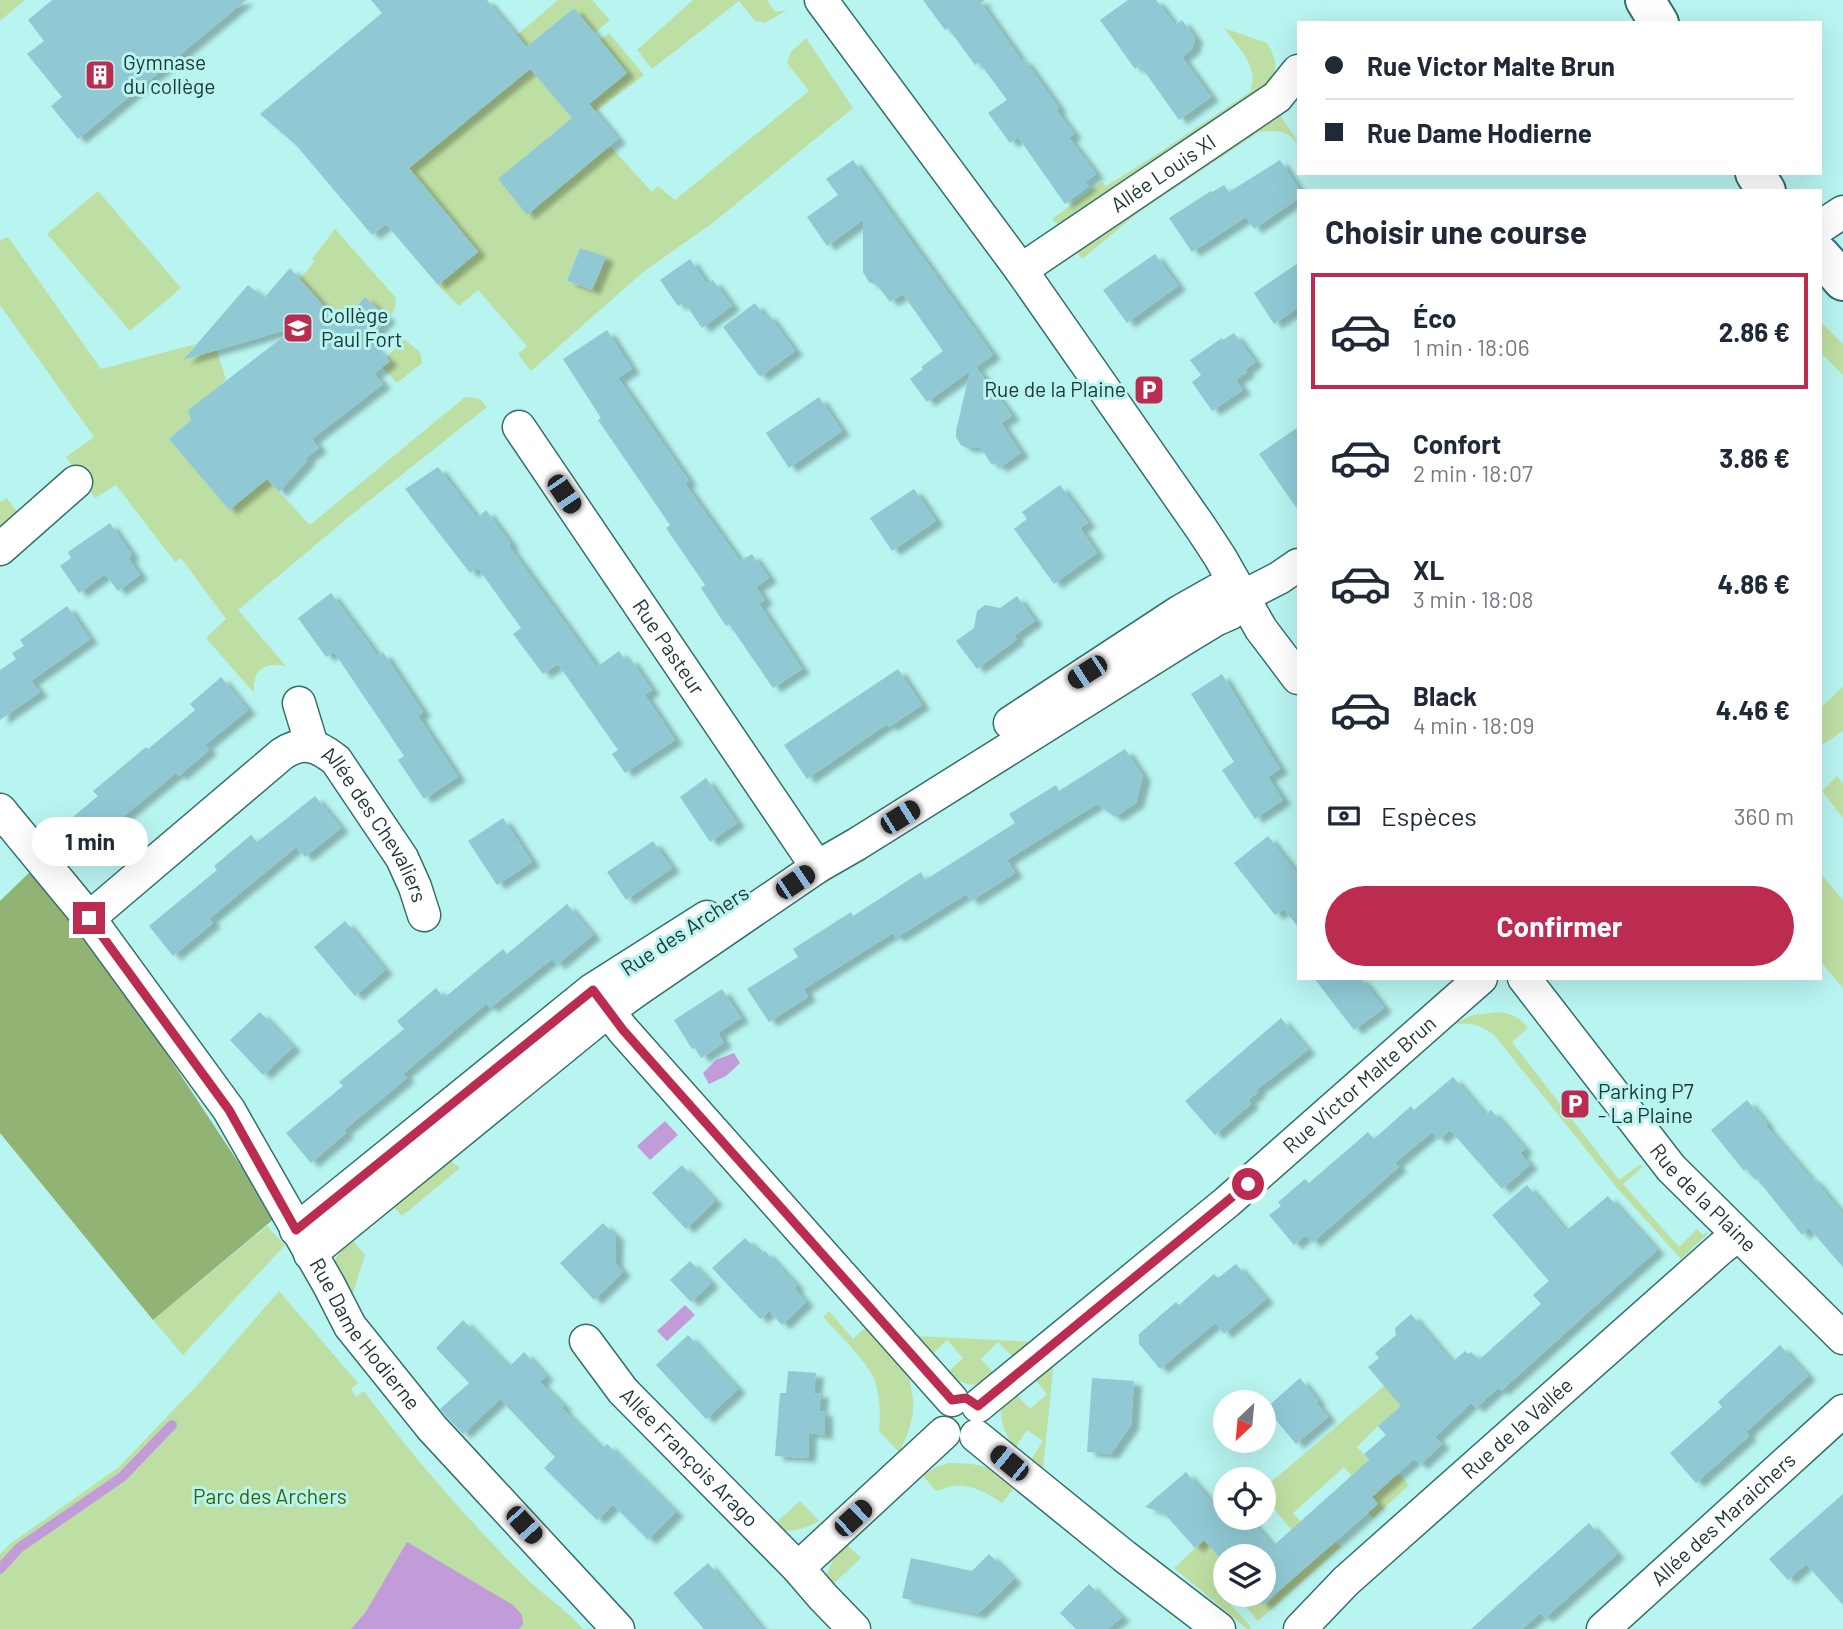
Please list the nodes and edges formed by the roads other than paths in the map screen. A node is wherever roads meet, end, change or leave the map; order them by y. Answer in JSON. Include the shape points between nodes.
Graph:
{"nodes":[{"id":1,"x":1645,"y":0,"type":"edge"},
{"id":2,"x":835,"y":5,"type":"edge"},
{"id":3,"x":1658,"y":21,"type":"edge"},
{"id":4,"x":1297,"y":72,"type":"edge"},
{"id":5,"x":1843,"y":212,"type":"edge"},
{"id":6,"x":1822,"y":226,"type":"edge"},
{"id":7,"x":1822,"y":258,"type":"edge"},
{"id":8,"x":1021,"y":270,"type":"junction"},
{"id":9,"x":1843,"y":281,"type":"edge"},
{"id":10,"x":519,"y":426,"type":"dead end"},
{"id":11,"x":76,"y":482,"type":"dead end"},
{"id":12,"x":0,"y":549,"type":"edge"},
{"id":13,"x":1297,"y":566,"type":"edge"},
{"id":14,"x":1242,"y":597,"type":"junction"},
{"id":15,"x":1297,"y":677,"type":"edge"},
{"id":16,"x":299,"y":703,"type":"dead end"},
{"id":17,"x":312,"y":746,"type":"junction"},
{"id":18,"x":0,"y":810,"type":"edge"},
{"id":19,"x":812,"y":860,"type":"junction"},
{"id":20,"x":424,"y":915,"type":"dead end"},
{"id":21,"x":89,"y":918,"type":"junction"},
{"id":22,"x":1479,"y":980,"type":"edge"},
{"id":23,"x":1526,"y":980,"type":"edge"},
{"id":24,"x":600,"y":1000,"type":"junction"},
{"id":25,"x":1738,"y":1235,"type":"junction"},
{"id":26,"x":304,"y":1243,"type":"junction"},
{"id":27,"x":1843,"y":1338,"type":"edge"},
{"id":28,"x":586,"y":1340,"type":"dead end"},
{"id":29,"x":1843,"y":1412,"type":"edge"},
{"id":30,"x":969,"y":1414,"type":"junction"},
{"id":31,"x":798,"y":1568,"type":"junction"},
{"id":32,"x":618,"y":1629,"type":"edge"},
{"id":33,"x":854,"y":1629,"type":"edge"},
{"id":34,"x":1219,"y":1629,"type":"edge"},
{"id":35,"x":1300,"y":1629,"type":"edge"},
{"id":36,"x":1603,"y":1629,"type":"edge"}],
"edges":[{"from":1,"to":3,"type":"main road"},
{"from":2,"to":8,"type":"street"},
{"from":4,"to":8,"type":"street","name":"Allée Louis XI","via":[[1277,97]]},
{"from":5,"to":6,"type":"street"},
{"from":7,"to":9,"type":"main road"},
{"from":8,"to":14,"type":"street","via":[[1201,528]]},
{"from":10,"to":19,"type":"street","name":"Rue Pasteur"},
{"from":11,"to":12,"type":"street"},
{"from":13,"to":14,"type":"street"},
{"from":14,"to":15,"type":"street"},
{"from":14,"to":19,"type":"street","name":"Rue des Archers","via":[[1218,590],[1179,612],[871,814]]},
{"from":16,"to":17,"type":"street","name":"Allée des Chevaliers"},
{"from":17,"to":20,"type":"street","name":"Allée des Chevaliers","via":[[336,760],[402,858]]},
{"from":17,"to":21,"type":"street","name":"Allée des Chevaliers","via":[[295,746],[282,754]]},
{"from":18,"to":21,"type":"street","name":"Rue Dame Hodierne"},
{"from":19,"to":24,"type":"street","name":"Rue des Archers"},
{"from":21,"to":26,"type":"street","name":"Rue Dame Hodierne","via":[[229,1110]]},
{"from":22,"to":30,"type":"street","name":"Rue Victor Malte Brun","via":[[1227,1202]]},
{"from":23,"to":25,"type":"street","name":"Rue de la Plaine","via":[[1671,1168]]},
{"from":24,"to":26,"type":"street","name":"Rue des Archers"},
{"from":24,"to":30,"type":"street"},
{"from":25,"to":27,"type":"street","name":"Rue de la Plaine"},
{"from":25,"to":35,"type":"street","name":"Rue de la Vallée","via":[[1346,1581]]},
{"from":26,"to":32,"type":"street","name":"Rue Dame Hodierne","via":[[350,1326],[432,1428]]},
{"from":28,"to":31,"type":"street","name":"Allée François Arago","via":[[623,1391]]},
{"from":29,"to":36,"type":"street","name":"Allée des Maraichers"},
{"from":30,"to":31,"type":"street","via":[[941,1411],[944,1433]]},
{"from":30,"to":34,"type":"street","via":[[1124,1556]]},
{"from":31,"to":33,"type":"street","name":"Allée François Arago"}]}
